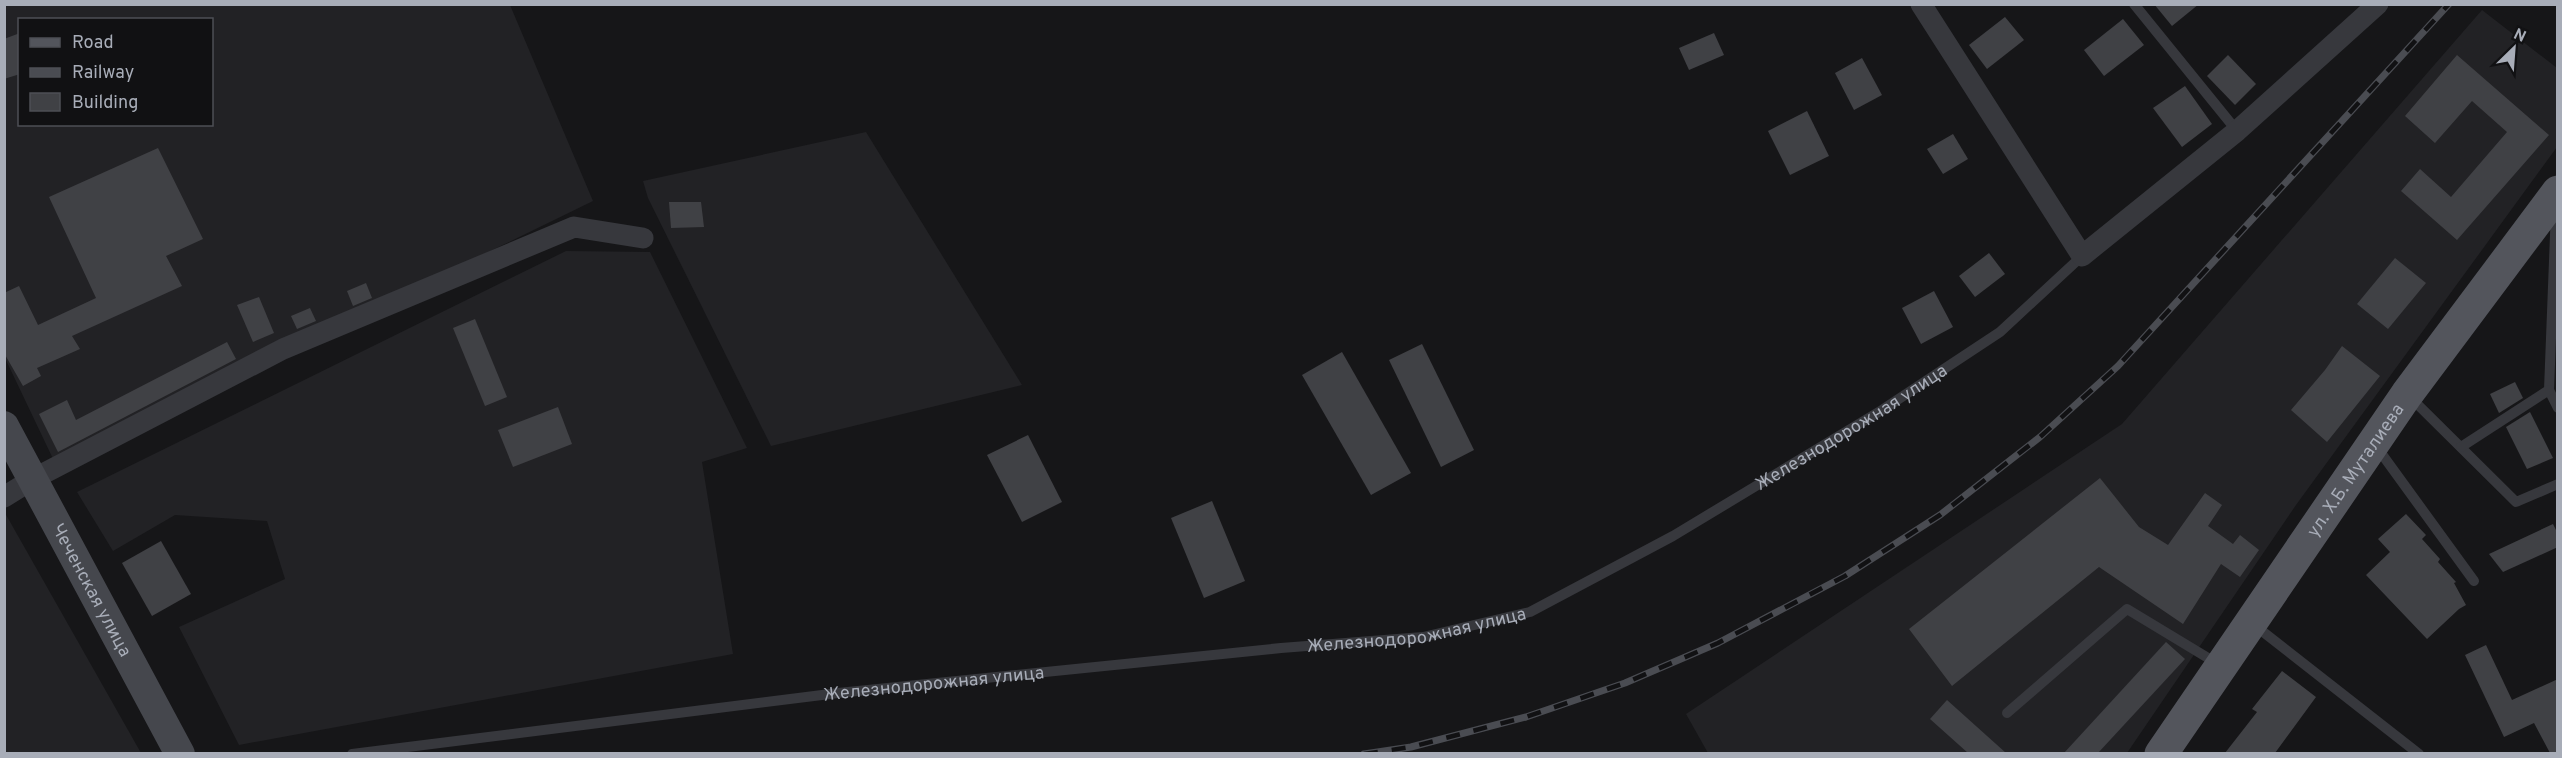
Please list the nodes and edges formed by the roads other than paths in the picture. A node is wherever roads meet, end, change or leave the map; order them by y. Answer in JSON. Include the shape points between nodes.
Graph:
{"nodes":[{"id":1,"x":1921,"y":4,"type":"edge"},
{"id":2,"x":2134,"y":4,"type":"edge"},
{"id":3,"x":2378,"y":4,"type":"edge"},
{"id":4,"x":2237,"y":131,"type":"junction"},
{"id":5,"x":2557,"y":193,"type":"edge"},
{"id":6,"x":643,"y":238,"type":"dead end"},
{"id":7,"x":2082,"y":256,"type":"junction"},
{"id":8,"x":2549,"y":390,"type":"junction"},
{"id":9,"x":2407,"y":394,"type":"junction"},
{"id":10,"x":2558,"y":408,"type":"edge"},
{"id":11,"x":4,"y":426,"type":"edge"},
{"id":12,"x":2374,"y":443,"type":"junction"},
{"id":13,"x":2460,"y":447,"type":"junction"},
{"id":14,"x":33,"y":479,"type":"junction"},
{"id":15,"x":2558,"y":484,"type":"edge"},
{"id":16,"x":4,"y":497,"type":"edge"},
{"id":17,"x":2474,"y":581,"type":"dead end"},
{"id":18,"x":2251,"y":622,"type":"junction"},
{"id":19,"x":2221,"y":666,"type":"junction"},
{"id":20,"x":2007,"y":713,"type":"dead end"},
{"id":21,"x":180,"y":753,"type":"edge"},
{"id":22,"x":352,"y":753,"type":"edge"},
{"id":23,"x":2161,"y":753,"type":"edge"},
{"id":24,"x":2420,"y":753,"type":"edge"}],
"edges":[{"from":1,"to":7,"type":"street"},
{"from":2,"to":4,"type":"lane"},
{"from":3,"to":4,"type":"street"},
{"from":4,"to":7,"type":"street"},
{"from":5,"to":8,"type":"lane"},
{"from":5,"to":9,"type":"main road","name":"ул. Х.Б. Муталиева"},
{"from":6,"to":14,"type":"street","via":[[574,227],[283,349]]},
{"from":7,"to":22,"type":"lane","name":"Железнодорожная улица","via":[[2000,332],[1882,410],[1673,536],[1530,612],[1423,637],[838,693]]},
{"from":8,"to":10,"type":"lane"},
{"from":8,"to":13,"type":"lane"},
{"from":9,"to":12,"type":"main road","name":"ул. Х.Б. Муталиева"},
{"from":9,"to":13,"type":"lane"},
{"from":11,"to":14,"type":"main road","name":"Чеченская улица"},
{"from":12,"to":17,"type":"lane"},
{"from":12,"to":18,"type":"main road","name":"ул. Х.Б. Муталиева"},
{"from":13,"to":15,"type":"lane","via":[[2516,502]]},
{"from":14,"to":16,"type":"street"},
{"from":14,"to":21,"type":"main road","name":"Чеченская улица"},
{"from":18,"to":19,"type":"main road","name":"ул. Х.Б. Муталиева"},
{"from":18,"to":24,"type":"lane"},
{"from":19,"to":20,"type":"lane","via":[[2127,609]]},
{"from":19,"to":23,"type":"main road","name":"ул. Х.Б. Муталиева"}]}
